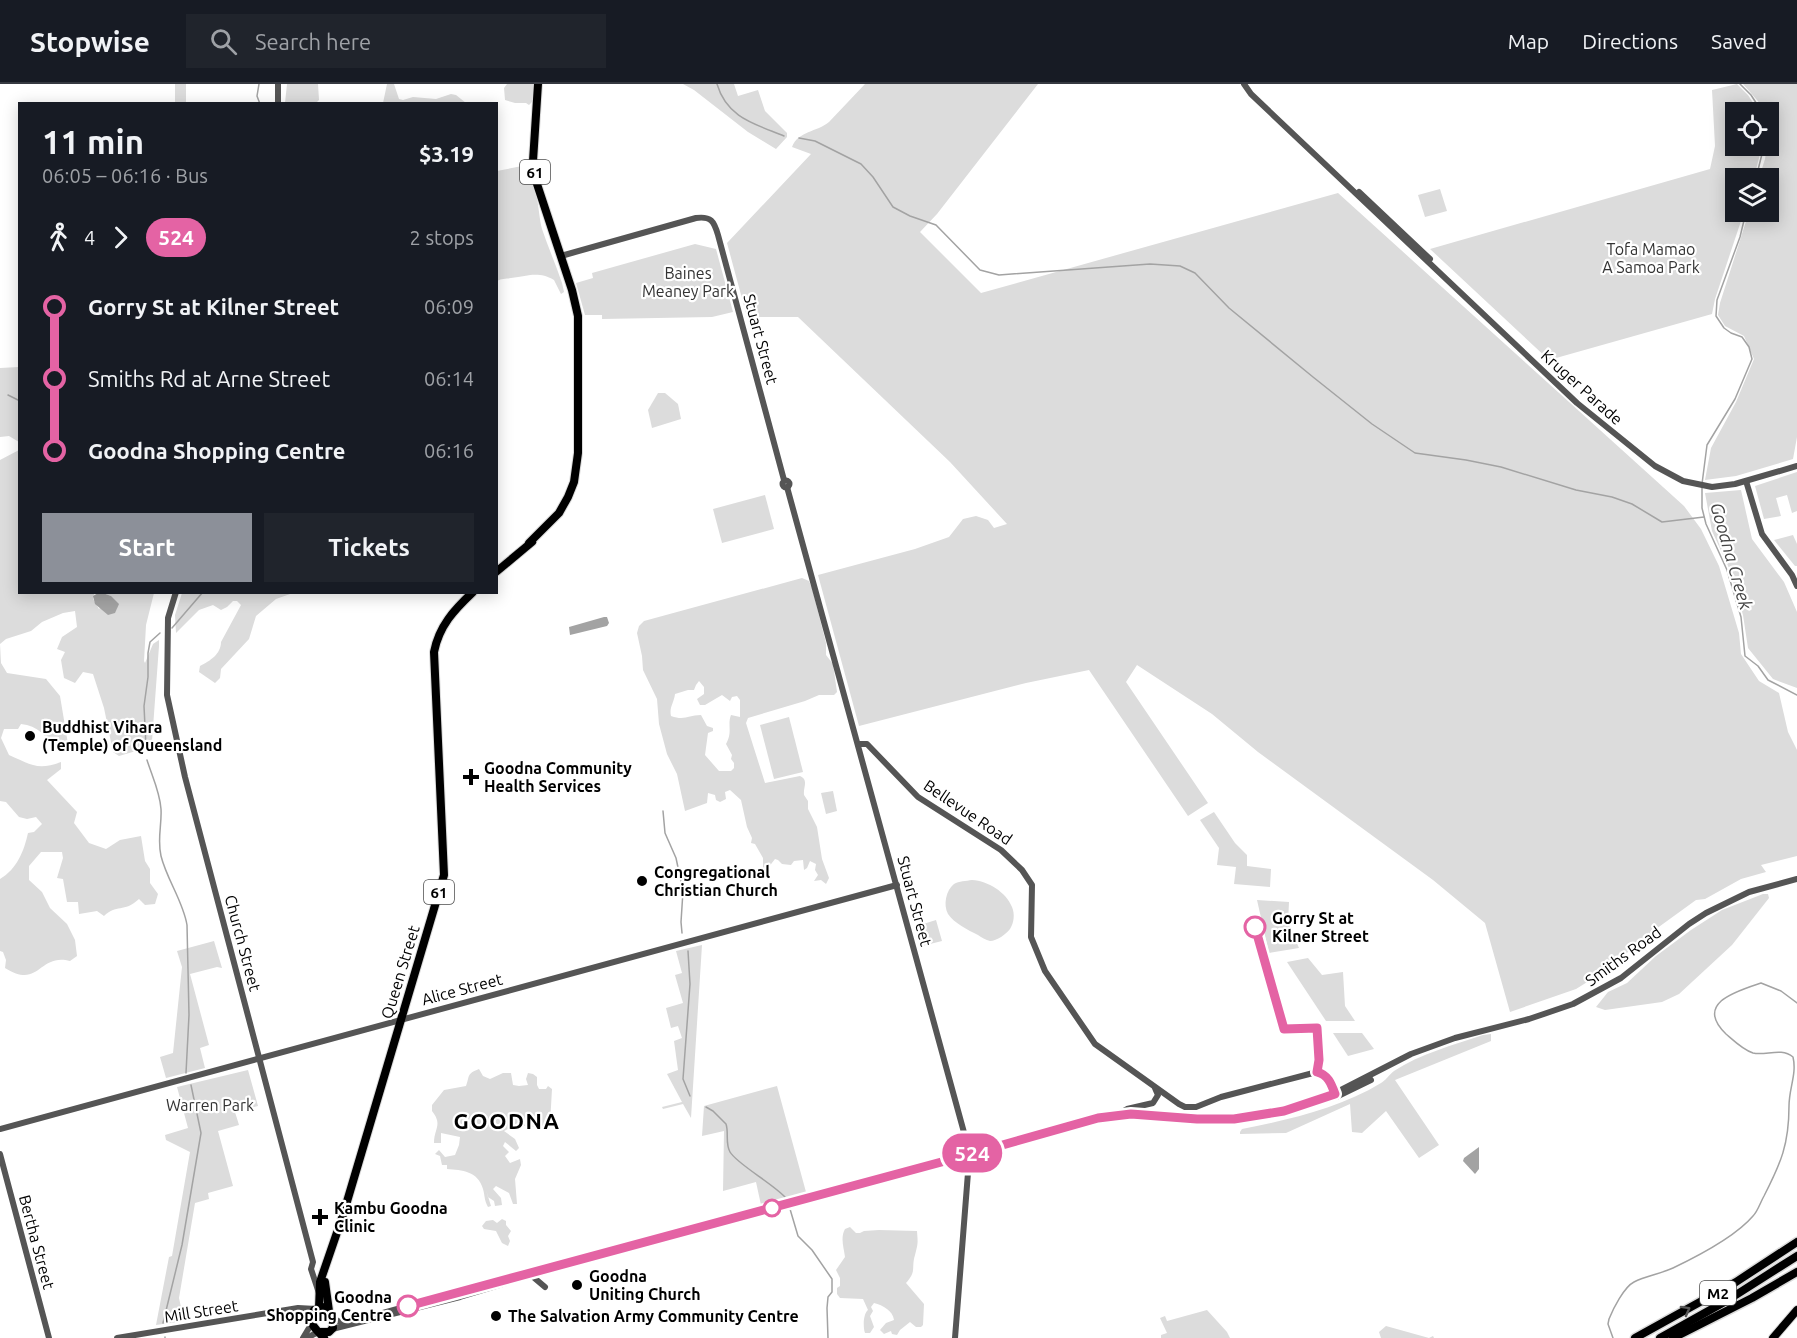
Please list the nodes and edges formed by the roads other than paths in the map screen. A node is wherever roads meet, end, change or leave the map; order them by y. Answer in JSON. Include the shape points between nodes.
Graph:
{"nodes":[{"id":1,"x":278,"y":84,"type":"edge"},
{"id":2,"x":538,"y":84,"type":"edge"},
{"id":3,"x":1244,"y":84,"type":"edge"},
{"id":4,"x":278,"y":102,"type":"edge"},
{"id":5,"x":561,"y":256,"type":"junction"},
{"id":6,"x":1797,"y":466,"type":"edge"},
{"id":7,"x":1746,"y":481,"type":"junction"},
{"id":8,"x":498,"y":570,"type":"edge"},
{"id":9,"x":1797,"y":586,"type":"edge"},
{"id":10,"x":175,"y":594,"type":"edge"},
{"id":11,"x":471,"y":594,"type":"edge"},
{"id":12,"x":858,"y":744,"type":"junction"},
{"id":13,"x":1797,"y":879,"type":"edge"},
{"id":14,"x":897,"y":885,"type":"junction"},
{"id":15,"x":405,"y":1005,"type":"junction"},
{"id":16,"x":416,"y":1016,"type":"junction"},
{"id":17,"x":400,"y":1020,"type":"junction"},
{"id":18,"x":385,"y":1024,"type":"junction"},
{"id":19,"x":396,"y":1034,"type":"junction"},
{"id":20,"x":260,"y":1059,"type":"junction"},
{"id":21,"x":1155,"y":1087,"type":"junction"},
{"id":22,"x":1336,"y":1095,"type":"junction"},
{"id":23,"x":1115,"y":1115,"type":"junction"},
{"id":24,"x":0,"y":1129,"type":"edge"},
{"id":25,"x":0,"y":1154,"type":"edge"},
{"id":26,"x":969,"y":1154,"type":"junction"},
{"id":27,"x":1797,"y":1242,"type":"edge"},
{"id":28,"x":1797,"y":1256,"type":"edge"},
{"id":29,"x":330,"y":1257,"type":"junction"},
{"id":30,"x":547,"y":1270,"type":"junction"},
{"id":31,"x":1797,"y":1272,"type":"edge"},
{"id":32,"x":531,"y":1276,"type":"junction"},
{"id":33,"x":545,"y":1287,"type":"dead end"},
{"id":34,"x":320,"y":1297,"type":"junction"},
{"id":35,"x":318,"y":1308,"type":"junction"},
{"id":36,"x":1797,"y":1310,"type":"edge"},
{"id":37,"x":289,"y":1311,"type":"junction"},
{"id":38,"x":331,"y":1312,"type":"junction"},
{"id":39,"x":1797,"y":1318,"type":"edge"},
{"id":40,"x":312,"y":1320,"type":"junction"},
{"id":41,"x":1781,"y":1330,"type":"junction"},
{"id":42,"x":332,"y":1333,"type":"edge"},
{"id":43,"x":320,"y":1334,"type":"edge"},
{"id":44,"x":49,"y":1338,"type":"edge"},
{"id":45,"x":117,"y":1338,"type":"edge"},
{"id":46,"x":303,"y":1338,"type":"edge"},
{"id":47,"x":307,"y":1338,"type":"edge"},
{"id":48,"x":956,"y":1338,"type":"edge"},
{"id":49,"x":1635,"y":1338,"type":"edge"},
{"id":50,"x":1660,"y":1338,"type":"edge"},
{"id":51,"x":1673,"y":1338,"type":"edge"},
{"id":52,"x":1773,"y":1338,"type":"edge"}],
"edges":[{"from":1,"to":4,"type":"street"},
{"from":2,"to":5,"type":"main road","number":"61","via":[[535,178]]},
{"from":3,"to":7,"type":"street","name":"Kruger Parade","via":[[1577,403],[1655,466],[1694,484],[1725,486]]},
{"from":5,"to":8,"type":"main road","number":"61","via":[[578,316],[578,453],[573,482],[559,513]]},
{"from":5,"to":12,"type":"street","name":"Stuart Street","via":[[696,218],[711,219]]},
{"from":6,"to":7,"type":"street"},
{"from":7,"to":9,"type":"street","via":[[1760,530]]},
{"from":10,"to":20,"type":"street","name":"Church Street","via":[[168,618],[166,695]]},
{"from":11,"to":15,"type":"main road","name":"Queen Street","number":"61","via":[[445,623],[434,652],[444,875]]},
{"from":12,"to":14,"type":"street","name":"Stuart Street"},
{"from":12,"to":21,"type":"street","name":"Bellevue Road","via":[[867,744],[918,796],[1001,850],[1022,870],[1032,885],[1031,937],[1045,971],[1095,1044]]},
{"from":13,"to":22,"type":"street","name":"Smiths Road","via":[[1749,892],[1706,913],[1621,978],[1573,1004],[1423,1050]]},
{"from":14,"to":16,"type":"street","name":"Alice Street"},
{"from":14,"to":26,"type":"street","name":"Stuart Street"},
{"from":15,"to":16,"type":"street"},
{"from":15,"to":17,"type":"main road","name":"Queen Street","number":"61"},
{"from":16,"to":17,"type":"street","name":"Alice Street"},
{"from":17,"to":18,"type":"street","name":"Alice Street"},
{"from":17,"to":19,"type":"main road","name":"Queen Street","number":"61"},
{"from":18,"to":19,"type":"street"},
{"from":18,"to":20,"type":"street","name":"Alice Street"},
{"from":19,"to":29,"type":"main road","name":"Queen Street","number":"61"},
{"from":20,"to":24,"type":"street","name":"Alice Street"},
{"from":20,"to":34,"type":"street","name":"Church Street"},
{"from":21,"to":22,"type":"street","via":[[1185,1107],[1197,1107],[1317,1072],[1328,1078]]},
{"from":21,"to":23,"type":"street","via":[[1158,1095],[1153,1102]]},
{"from":22,"to":23,"type":"street","name":"Smiths Road","via":[[1297,1108],[1243,1118]]},
{"from":23,"to":26,"type":"street","name":"Smiths Road"},
{"from":25,"to":44,"type":"street","name":"Bertha Street"},
{"from":26,"to":30,"type":"street","name":"Smiths Road"},
{"from":26,"to":48,"type":"street","name":"Stuart Street"},
{"from":49,"to":27,"type":"highway","number":"M2","one_way":true,"via":[[1736,1282]]},
{"from":28,"to":50,"type":"highway","number":"M2"},
{"from":29,"to":34,"type":"main road","name":"Queen Street","number":"61","via":[[320,1282]]},
{"from":29,"to":38,"type":"main road","name":"Queen Street","number":"61","via":[[325,1281]]},
{"from":30,"to":32,"type":"street","name":"Smiths Road"},
{"from":30,"to":38,"type":"street","name":"Smiths Road","via":[[347,1323],[337,1321]]},
{"from":31,"to":51,"type":"highway"},
{"from":32,"to":33,"type":"street"},
{"from":32,"to":42,"type":"street","name":"Smiths Road"},
{"from":34,"to":35,"type":"main road","name":"Queen Street","number":"61"},
{"from":35,"to":37,"type":"street","name":"Mill Street"},
{"from":35,"to":38,"type":"main road"},
{"from":35,"to":40,"type":"main road","number":"61"},
{"from":36,"to":41,"type":"main road"},
{"from":37,"to":40,"type":"street","name":"Mill Street","via":[[304,1311]]},
{"from":37,"to":45,"type":"street","name":"Mill Street"},
{"from":38,"to":42,"type":"main road","number":"61"},
{"from":39,"to":41,"type":"main road"},
{"from":40,"to":43,"type":"main road"},
{"from":40,"to":46,"type":"street"},
{"from":41,"to":52,"type":"main road"},
{"from":42,"to":43,"type":"main road"},
{"from":43,"to":47,"type":"street"}]}
